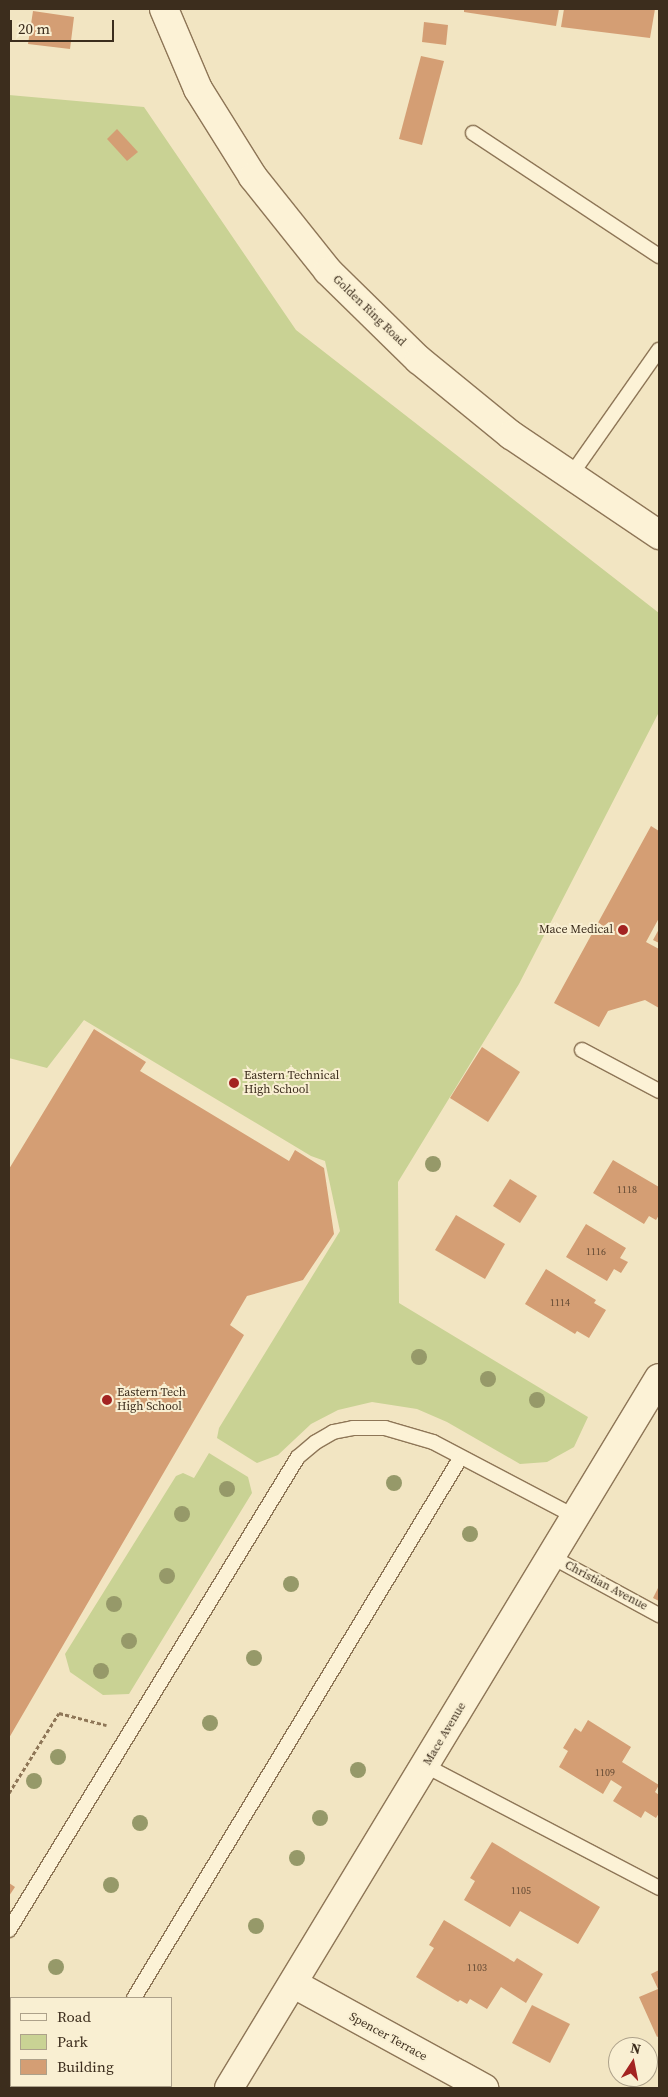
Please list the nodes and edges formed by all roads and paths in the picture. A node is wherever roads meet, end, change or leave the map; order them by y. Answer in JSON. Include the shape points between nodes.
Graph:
{"nodes":[{"id":1,"x":164,"y":9,"type":"edge"},
{"id":2,"x":472,"y":133,"type":"dead end"},
{"id":3,"x":659,"y":256,"type":"edge"},
{"id":4,"x":659,"y":350,"type":"edge"},
{"id":5,"x":571,"y":475,"type":"junction"},
{"id":6,"x":659,"y":535,"type":"edge"},
{"id":7,"x":582,"y":1050,"type":"dead end"},
{"id":8,"x":659,"y":1091,"type":"edge"},
{"id":9,"x":659,"y":1378,"type":"edge"},
{"id":10,"x":461,"y":1457,"type":"junction"},
{"id":11,"x":576,"y":1518,"type":"junction"},
{"id":12,"x":552,"y":1557,"type":"junction"},
{"id":13,"x":659,"y":1615,"type":"edge"},
{"id":14,"x":131,"y":1731,"type":"junction"},
{"id":15,"x":426,"y":1766,"type":"junction"},
{"id":16,"x":9,"y":1793,"type":"edge"},
{"id":17,"x":659,"y":1888,"type":"edge"},
{"id":18,"x":9,"y":1930,"type":"edge"},
{"id":19,"x":294,"y":1984,"type":"junction"},
{"id":20,"x":135,"y":1997,"type":"edge"},
{"id":21,"x":229,"y":2088,"type":"edge"},
{"id":22,"x":484,"y":2088,"type":"edge"}],
"edges":[{"from":1,"to":5,"type":"street","name":"Golden Ring Road","via":[[198,88],[254,177],[328,270],[419,360],[511,436]]},
{"from":2,"to":3,"type":"lane"},
{"from":4,"to":5,"type":"lane"},
{"from":5,"to":6,"type":"street","name":"Golden Ring Road"},
{"from":7,"to":8,"type":"lane"},
{"from":9,"to":11,"type":"street","name":"Mace Avenue"},
{"from":10,"to":11,"type":"lane"},
{"from":10,"to":14,"type":"lane","via":[[433,1442],[385,1428],[333,1432],[316,1442],[298,1457]]},
{"from":10,"to":20,"type":"lane"},
{"from":11,"to":12,"type":"street","name":"Mace Avenue"},
{"from":12,"to":13,"type":"lane","name":"Christian Avenue"},
{"from":12,"to":15,"type":"street","name":"Mace Avenue"},
{"from":14,"to":16,"type":"path","via":[[59,1713]]},
{"from":14,"to":18,"type":"lane"},
{"from":15,"to":17,"type":"lane"},
{"from":15,"to":19,"type":"street","name":"Mace Avenue"},
{"from":19,"to":21,"type":"street","name":"Mace Avenue"},
{"from":19,"to":22,"type":"street","name":"Spencer Terrace"}]}
